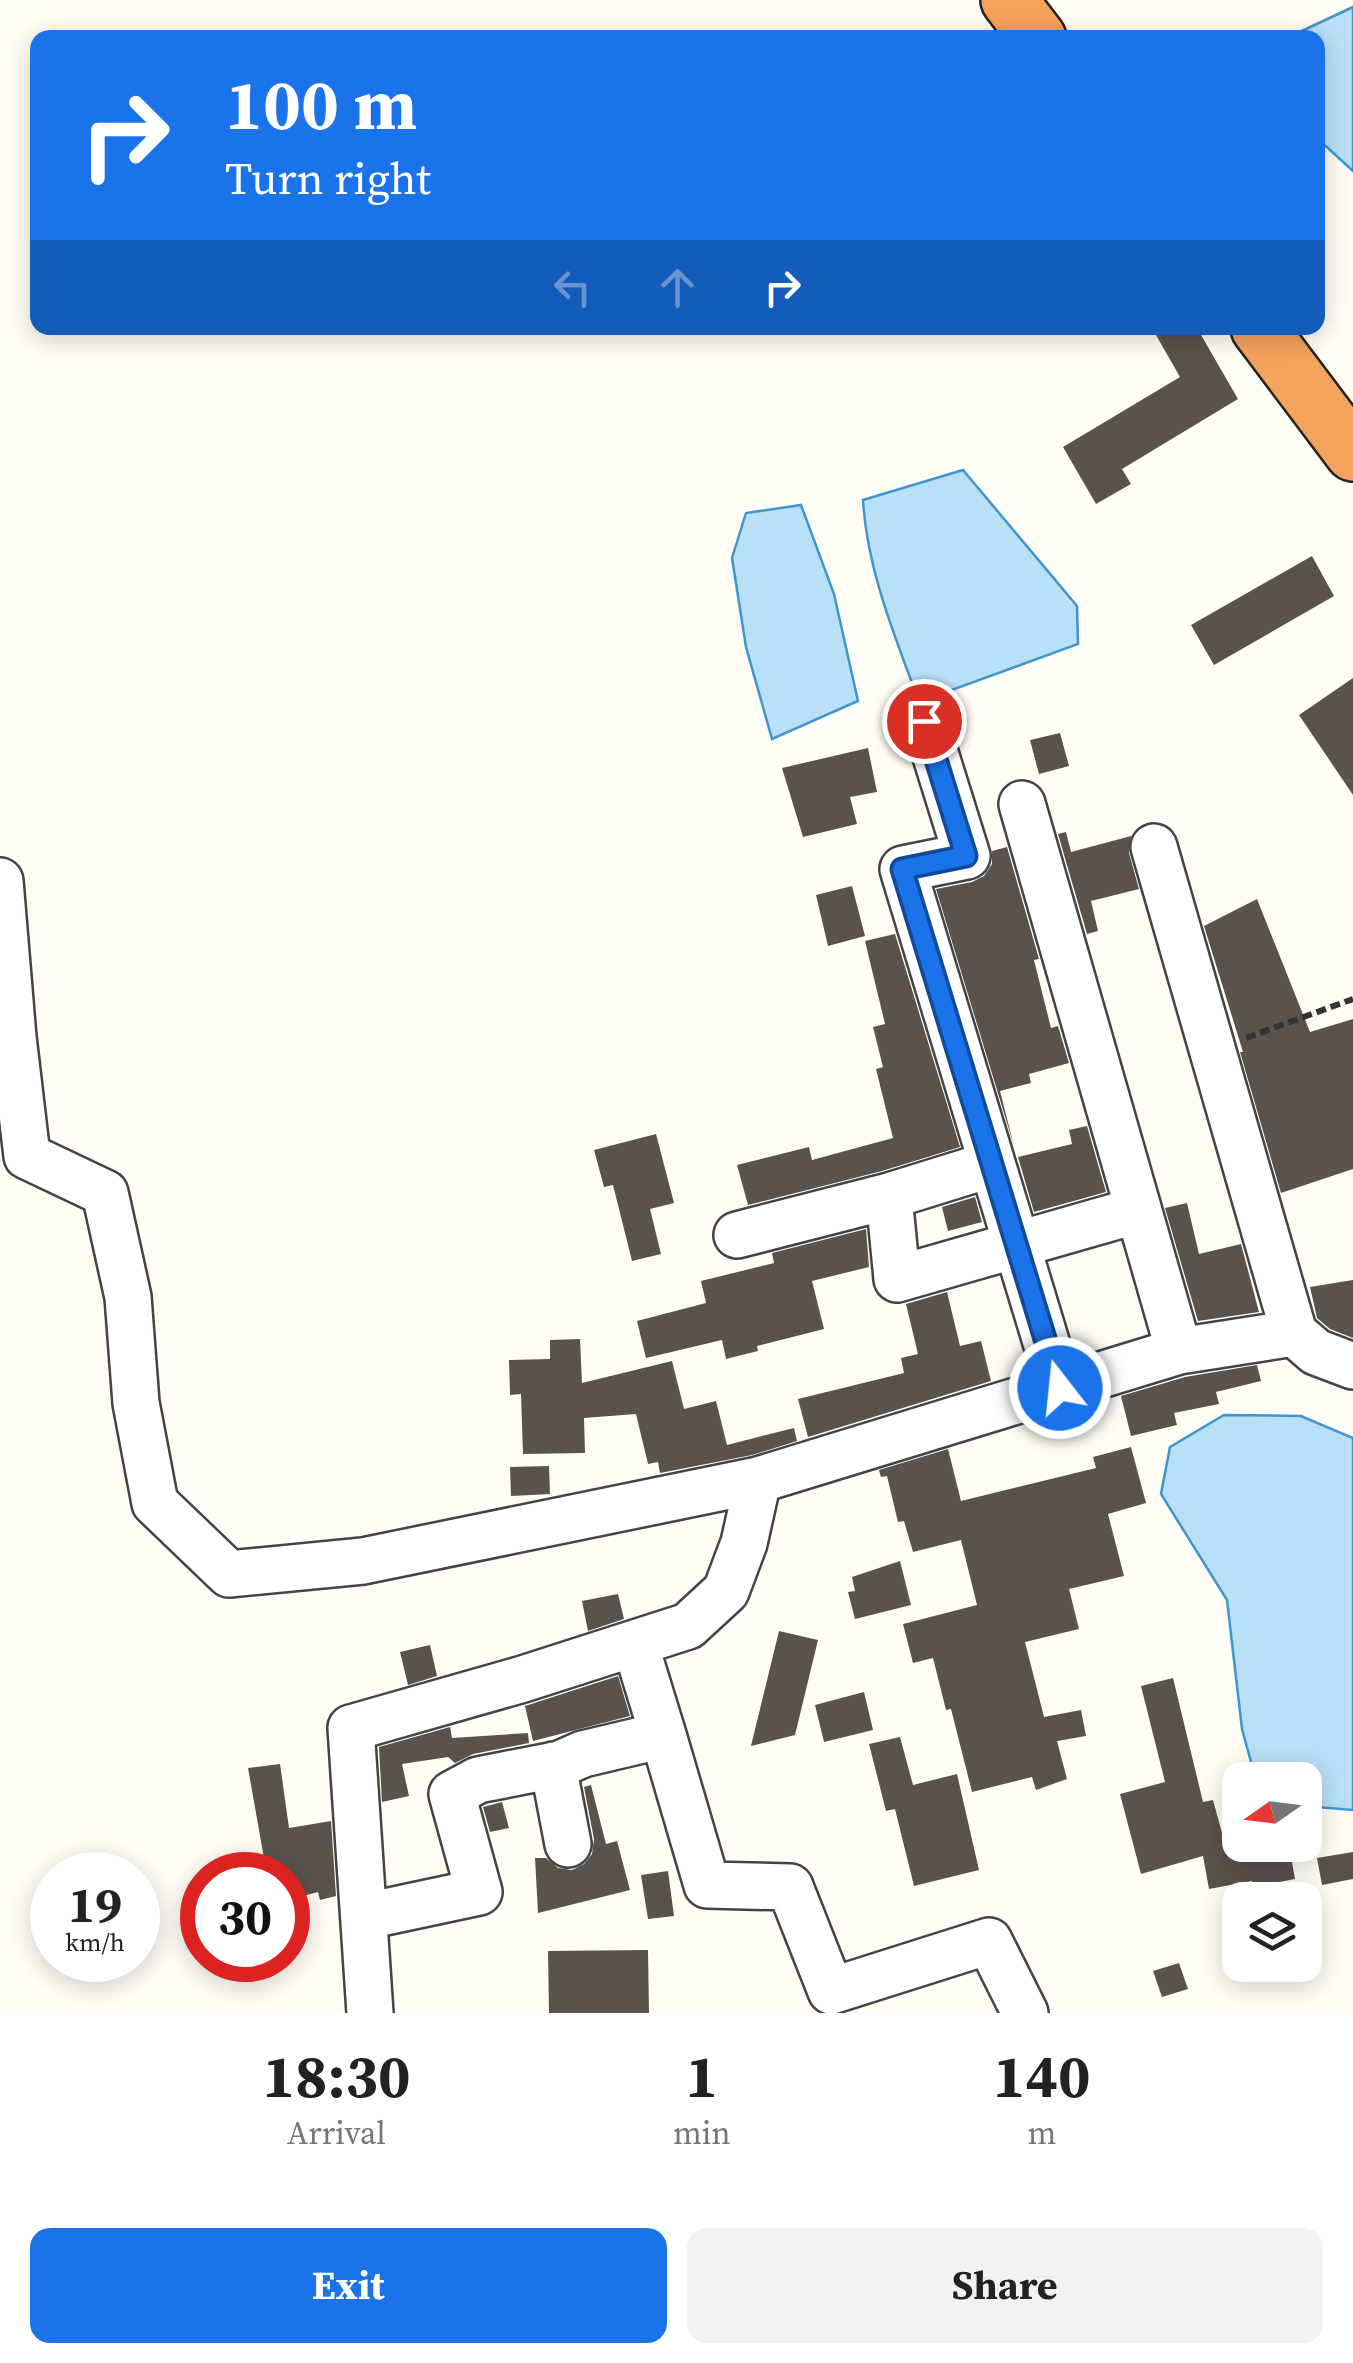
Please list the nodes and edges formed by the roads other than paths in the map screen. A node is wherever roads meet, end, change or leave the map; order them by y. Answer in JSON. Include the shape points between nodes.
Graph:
{"nodes":[{"id":1,"x":1009,"y":0,"type":"edge"},
{"id":2,"x":1032,"y":30,"type":"edge"},
{"id":3,"x":1264,"y":335,"type":"edge"},
{"id":4,"x":1353,"y":453,"type":"edge"},
{"id":5,"x":924,"y":721,"type":"dead end"},
{"id":6,"x":1022,"y":804,"type":"dead end"},
{"id":7,"x":1154,"y":847,"type":"dead end"},
{"id":8,"x":0,"y":881,"type":"edge"},
{"id":9,"x":992,"y":1164,"type":"junction"},
{"id":10,"x":890,"y":1196,"type":"junction"},
{"id":11,"x":1138,"y":1210,"type":"junction"},
{"id":12,"x":737,"y":1235,"type":"dead end"},
{"id":13,"x":1017,"y":1244,"type":"junction"},
{"id":14,"x":1294,"y":1333,"type":"junction"},
{"id":15,"x":1179,"y":1351,"type":"junction"},
{"id":16,"x":1353,"y":1366,"type":"edge"},
{"id":17,"x":1060,"y":1388,"type":"junction"},
{"id":18,"x":758,"y":1480,"type":"junction"},
{"id":19,"x":636,"y":1647,"type":"dead end"},
{"id":20,"x":663,"y":1735,"type":"junction"},
{"id":21,"x":553,"y":1766,"type":"junction"},
{"id":22,"x":568,"y":1844,"type":"dead end"},
{"id":23,"x":371,"y":1915,"type":"dead end"},
{"id":24,"x":370,"y":2013,"type":"edge"},
{"id":25,"x":1025,"y":2013,"type":"edge"}],
"edges":[{"from":1,"to":2,"type":"highway"},
{"from":3,"to":4,"type":"highway"},
{"from":5,"to":9,"type":"street","via":[[966,856],[902,869]]},
{"from":6,"to":11,"type":"street"},
{"from":7,"to":14,"type":"street"},
{"from":8,"to":18,"type":"street","via":[[27,1156],[105,1193],[128,1298],[136,1403],[155,1502],[230,1574],[363,1561]]},
{"from":9,"to":10,"type":"street"},
{"from":9,"to":13,"type":"street"},
{"from":10,"to":12,"type":"street"},
{"from":10,"to":13,"type":"street","via":[[897,1279]]},
{"from":11,"to":13,"type":"street"},
{"from":11,"to":15,"type":"street"},
{"from":13,"to":17,"type":"street"},
{"from":14,"to":15,"type":"street"},
{"from":14,"to":16,"type":"street","via":[[1316,1352]]},
{"from":15,"to":17,"type":"street"},
{"from":17,"to":18,"type":"street"},
{"from":18,"to":24,"type":"street","via":[[726,1591],[688,1626],[351,1728]]},
{"from":19,"to":20,"type":"street"},
{"from":20,"to":21,"type":"street"},
{"from":20,"to":25,"type":"street","via":[[707,1885],[790,1887],[831,1992],[990,1942]]},
{"from":21,"to":22,"type":"street"},
{"from":21,"to":23,"type":"street","via":[[478,1780],[452,1794],[479,1892]]}]}
